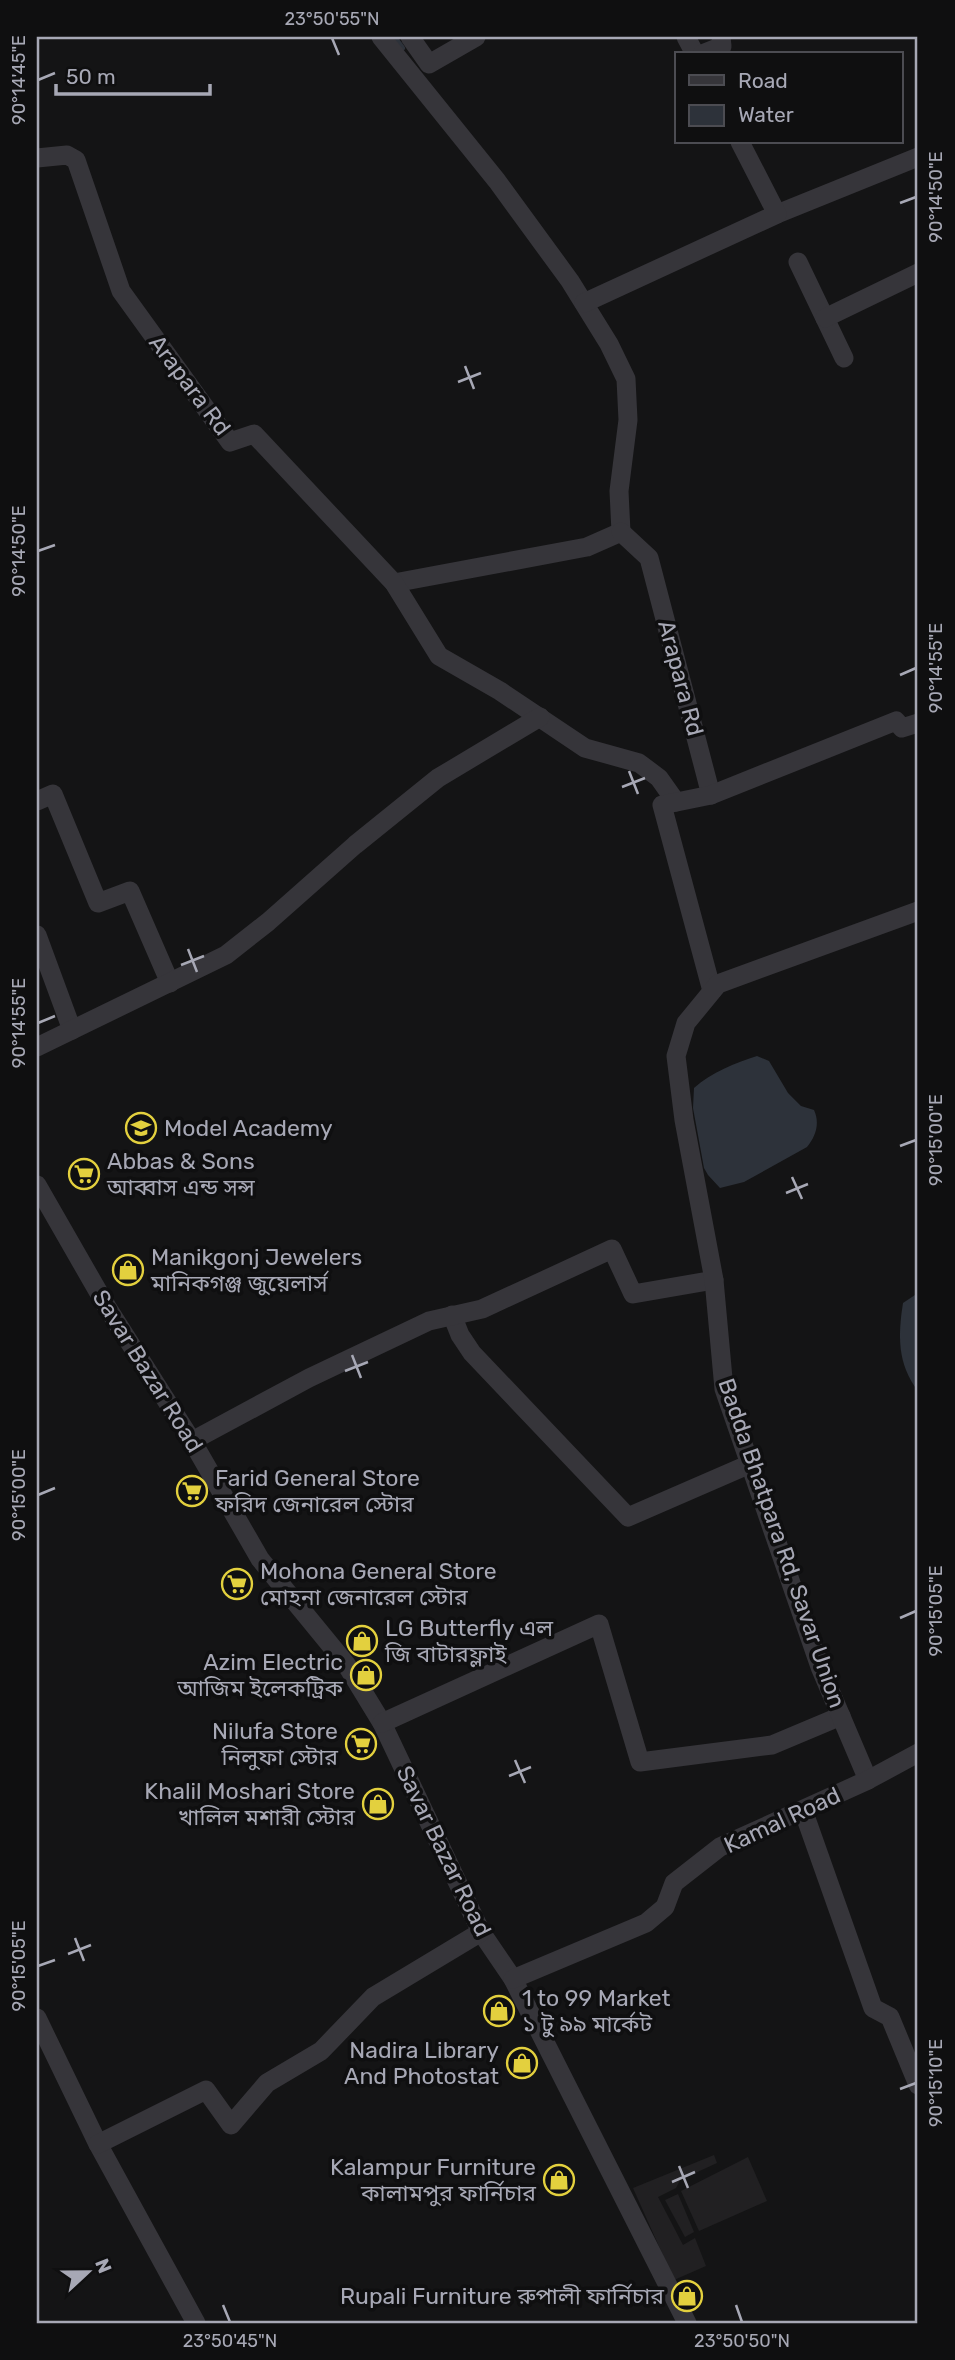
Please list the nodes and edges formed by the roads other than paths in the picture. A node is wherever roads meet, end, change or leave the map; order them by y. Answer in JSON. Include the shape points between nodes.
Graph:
{"nodes":[{"id":1,"x":382,"y":37,"type":"edge"},
{"id":2,"x":410,"y":37,"type":"edge"},
{"id":3,"x":476,"y":37,"type":"edge"},
{"id":4,"x":720,"y":37,"type":"edge"},
{"id":5,"x":707,"y":52,"type":"edge"},
{"id":6,"x":741,"y":144,"type":"edge"},
{"id":7,"x":37,"y":158,"type":"edge"},
{"id":8,"x":918,"y":158,"type":"edge"},
{"id":9,"x":776,"y":214,"type":"junction"},
{"id":10,"x":798,"y":262,"type":"dead end"},
{"id":11,"x":918,"y":273,"type":"edge"},
{"id":12,"x":584,"y":303,"type":"junction"},
{"id":13,"x":825,"y":318,"type":"junction"},
{"id":14,"x":844,"y":358,"type":"dead end"},
{"id":15,"x":621,"y":532,"type":"junction"},
{"id":16,"x":394,"y":583,"type":"junction"},
{"id":17,"x":540,"y":717,"type":"junction"},
{"id":18,"x":918,"y":723,"type":"edge"},
{"id":19,"x":711,"y":795,"type":"junction"},
{"id":20,"x":37,"y":801,"type":"edge"},
{"id":21,"x":676,"y":802,"type":"junction"},
{"id":22,"x":918,"y":911,"type":"edge"},
{"id":23,"x":37,"y":935,"type":"edge"},
{"id":24,"x":170,"y":983,"type":"junction"},
{"id":25,"x":712,"y":991,"type":"junction"},
{"id":26,"x":72,"y":1030,"type":"junction"},
{"id":27,"x":37,"y":1047,"type":"edge"},
{"id":28,"x":37,"y":1185,"type":"edge"},
{"id":29,"x":714,"y":1280,"type":"junction"},
{"id":30,"x":452,"y":1315,"type":"junction"},
{"id":31,"x":192,"y":1441,"type":"junction"},
{"id":32,"x":750,"y":1464,"type":"junction"},
{"id":33,"x":841,"y":1716,"type":"junction"},
{"id":34,"x":382,"y":1723,"type":"junction"},
{"id":35,"x":918,"y":1754,"type":"edge"},
{"id":36,"x":868,"y":1780,"type":"junction"},
{"id":37,"x":803,"y":1810,"type":"junction"},
{"id":38,"x":481,"y":1932,"type":"junction"},
{"id":39,"x":513,"y":1979,"type":"junction"},
{"id":40,"x":37,"y":2018,"type":"edge"},
{"id":41,"x":918,"y":2085,"type":"edge"},
{"id":42,"x":98,"y":2144,"type":"junction"},
{"id":43,"x":196,"y":2323,"type":"edge"},
{"id":44,"x":687,"y":2323,"type":"edge"}],
"edges":[{"from":1,"to":12,"type":"street","via":[[496,181]]},
{"from":2,"to":3,"type":"street","via":[[429,64]]},
{"from":4,"to":5,"type":"street","via":[[722,46]]},
{"from":6,"to":9,"type":"street"},
{"from":7,"to":16,"type":"street","name":"Arapara Rd","via":[[67,155],[76,160],[121,292],[230,442],[254,434]]},
{"from":8,"to":9,"type":"street"},
{"from":9,"to":12,"type":"street"},
{"from":10,"to":13,"type":"street"},
{"from":11,"to":13,"type":"street"},
{"from":12,"to":15,"type":"street","via":[[626,379],[628,420],[618,491]]},
{"from":13,"to":14,"type":"street"},
{"from":15,"to":16,"type":"street","via":[[587,547]]},
{"from":15,"to":19,"type":"street","name":"Arapara Rd","via":[[649,558]]},
{"from":16,"to":17,"type":"street","via":[[439,656]]},
{"from":17,"to":21,"type":"street","via":[[586,748],[639,762],[659,778]]},
{"from":17,"to":24,"type":"street","via":[[438,778],[226,955]]},
{"from":18,"to":19,"type":"street","via":[[902,728],[896,721]]},
{"from":19,"to":21,"type":"street"},
{"from":20,"to":24,"type":"street","via":[[53,794],[98,903],[130,891]]},
{"from":21,"to":25,"type":"street","via":[[663,805]]},
{"from":22,"to":25,"type":"street","name":"Badda Bhatpara Rd, Savar Union","via":[[754,970],[718,984]]},
{"from":23,"to":26,"type":"street"},
{"from":24,"to":26,"type":"street"},
{"from":25,"to":29,"type":"street","name":"Badda Bhatpara Rd, Savar Union","via":[[686,1023],[676,1056]]},
{"from":26,"to":27,"type":"street"},
{"from":28,"to":31,"type":"street","name":"Savar Bazar Road"},
{"from":29,"to":30,"type":"street","via":[[633,1294],[612,1249],[482,1309]]},
{"from":29,"to":32,"type":"street","name":"Badda Bhatpara Rd, Savar Union","via":[[724,1389]]},
{"from":30,"to":31,"type":"street","via":[[429,1321],[309,1378]]},
{"from":30,"to":32,"type":"street","via":[[472,1353],[628,1517]]},
{"from":31,"to":34,"type":"street","name":"Savar Bazar Road","via":[[260,1559],[346,1664]]},
{"from":32,"to":33,"type":"street","name":"Badda Bhatpara Rd, Savar Union"},
{"from":33,"to":34,"type":"street","via":[[772,1745],[640,1762],[600,1624]]},
{"from":33,"to":36,"type":"street","name":"Badda Bhatpara Rd, Savar Union"},
{"from":34,"to":38,"type":"street","name":"Savar Bazar Road"},
{"from":35,"to":36,"type":"street","name":"Kamal Road"},
{"from":36,"to":37,"type":"street","name":"Kamal Road"},
{"from":37,"to":39,"type":"street","name":"Kamal Road","via":[[720,1847],[674,1883],[665,1907],[646,1923]]},
{"from":37,"to":41,"type":"street","via":[[873,2008],[890,2017]]},
{"from":38,"to":39,"type":"street","name":"Savar Bazar Road"},
{"from":38,"to":42,"type":"street","via":[[373,1997],[321,2051],[267,2083],[231,2125],[206,2090]]},
{"from":39,"to":44,"type":"street","name":"Savar Bazar Road"},
{"from":40,"to":42,"type":"street"},
{"from":42,"to":43,"type":"street"}]}
